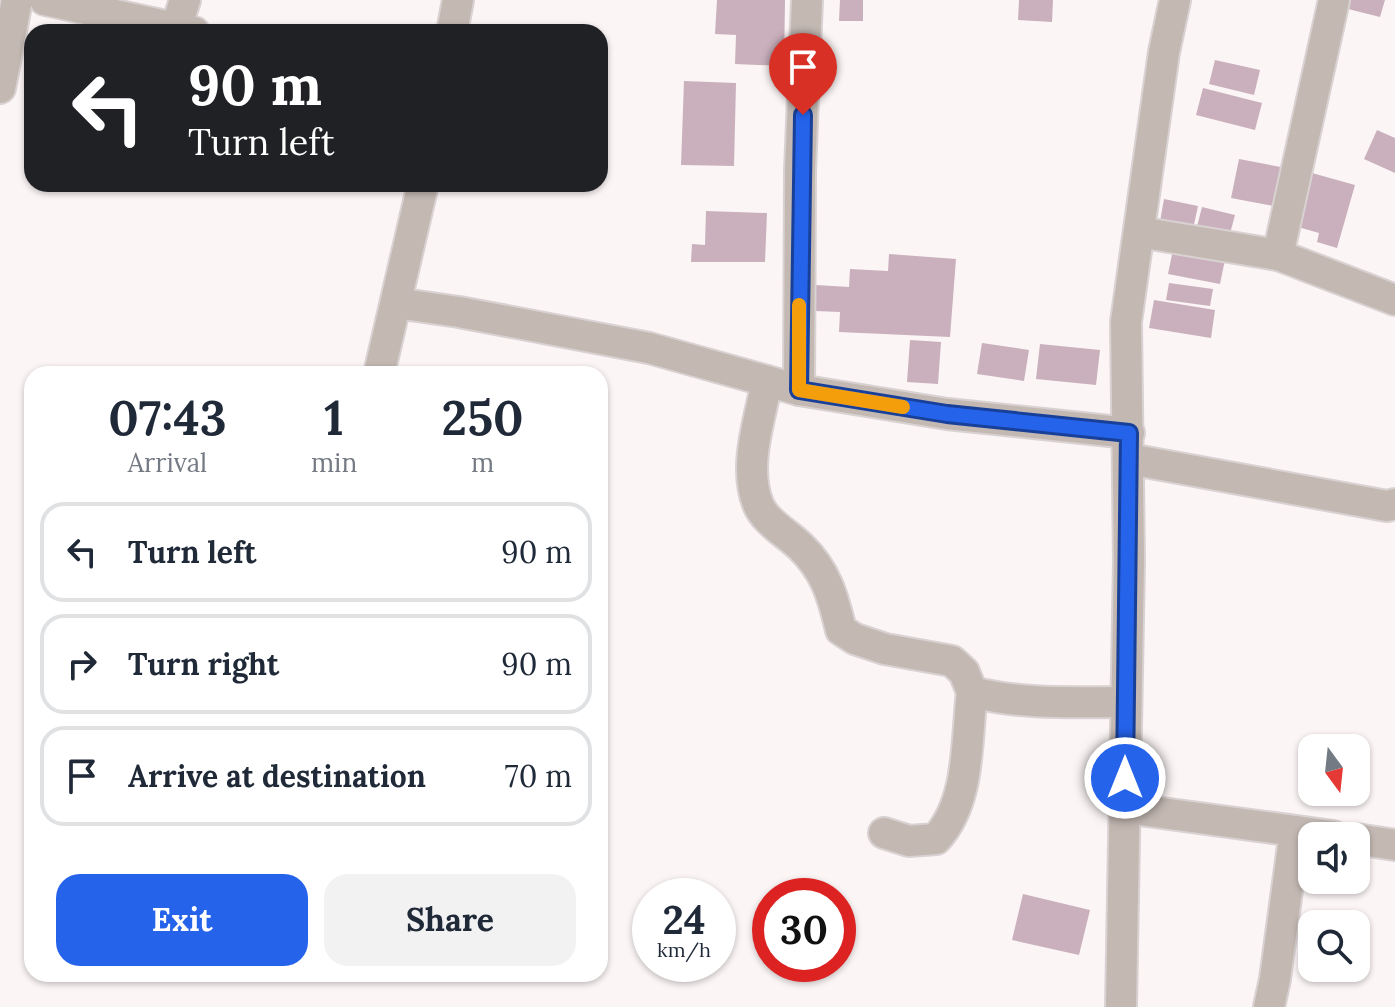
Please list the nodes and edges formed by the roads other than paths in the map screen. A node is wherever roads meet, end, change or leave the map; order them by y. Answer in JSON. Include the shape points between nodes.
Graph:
{"nodes":[{"id":1,"x":17,"y":0,"type":"edge"},
{"id":2,"x":45,"y":0,"type":"edge"},
{"id":3,"x":458,"y":0,"type":"edge"},
{"id":4,"x":807,"y":0,"type":"edge"},
{"id":5,"x":1175,"y":0,"type":"edge"},
{"id":6,"x":1334,"y":0,"type":"edge"},
{"id":7,"x":185,"y":20,"type":"edge"},
{"id":8,"x":454,"y":24,"type":"edge"},
{"id":9,"x":0,"y":88,"type":"edge"},
{"id":10,"x":421,"y":192,"type":"edge"},
{"id":11,"x":1139,"y":232,"type":"junction"},
{"id":12,"x":1278,"y":255,"type":"junction"},
{"id":13,"x":1395,"y":300,"type":"edge"},
{"id":14,"x":396,"y":303,"type":"junction"},
{"id":15,"x":381,"y":366,"type":"edge"},
{"id":16,"x":767,"y":381,"type":"junction"},
{"id":17,"x":799,"y":390,"type":"junction"},
{"id":18,"x":1129,"y":446,"type":"junction"},
{"id":19,"x":1395,"y":504,"type":"edge"},
{"id":20,"x":972,"y":692,"type":"junction"},
{"id":21,"x":1125,"y":702,"type":"junction"},
{"id":22,"x":1125,"y":808,"type":"junction"},
{"id":23,"x":1295,"y":831,"type":"junction"},
{"id":24,"x":1298,"y":831,"type":"edge"},
{"id":25,"x":884,"y":833,"type":"dead end"},
{"id":26,"x":1370,"y":841,"type":"edge"},
{"id":27,"x":1395,"y":845,"type":"edge"},
{"id":28,"x":1121,"y":1007,"type":"edge"},
{"id":29,"x":1269,"y":1007,"type":"edge"}],
"edges":[{"from":1,"to":9,"type":"street"},
{"from":2,"to":7,"type":"street"},
{"from":3,"to":8,"type":"street"},
{"from":4,"to":17,"type":"street"},
{"from":5,"to":11,"type":"street"},
{"from":6,"to":12,"type":"street"},
{"from":10,"to":14,"type":"street"},
{"from":11,"to":12,"type":"street"},
{"from":11,"to":18,"type":"street","via":[[1126,322]]},
{"from":12,"to":13,"type":"street"},
{"from":14,"to":15,"type":"street"},
{"from":14,"to":16,"type":"street","via":[[649,348]]},
{"from":16,"to":17,"type":"street"},
{"from":16,"to":20,"type":"street","via":[[752,464],[758,506],[816,565],[830,587],[841,630],[885,649],[952,661],[964,672]]},
{"from":17,"to":18,"type":"street"},
{"from":18,"to":19,"type":"street"},
{"from":18,"to":21,"type":"street"},
{"from":20,"to":21,"type":"street","via":[[1035,702]]},
{"from":20,"to":25,"type":"street","via":[[960,799],[946,828],[936,839],[909,841]]},
{"from":21,"to":22,"type":"street"},
{"from":22,"to":23,"type":"street"},
{"from":22,"to":28,"type":"street"},
{"from":23,"to":24,"type":"street"},
{"from":23,"to":29,"type":"street"},
{"from":26,"to":27,"type":"street"}]}
